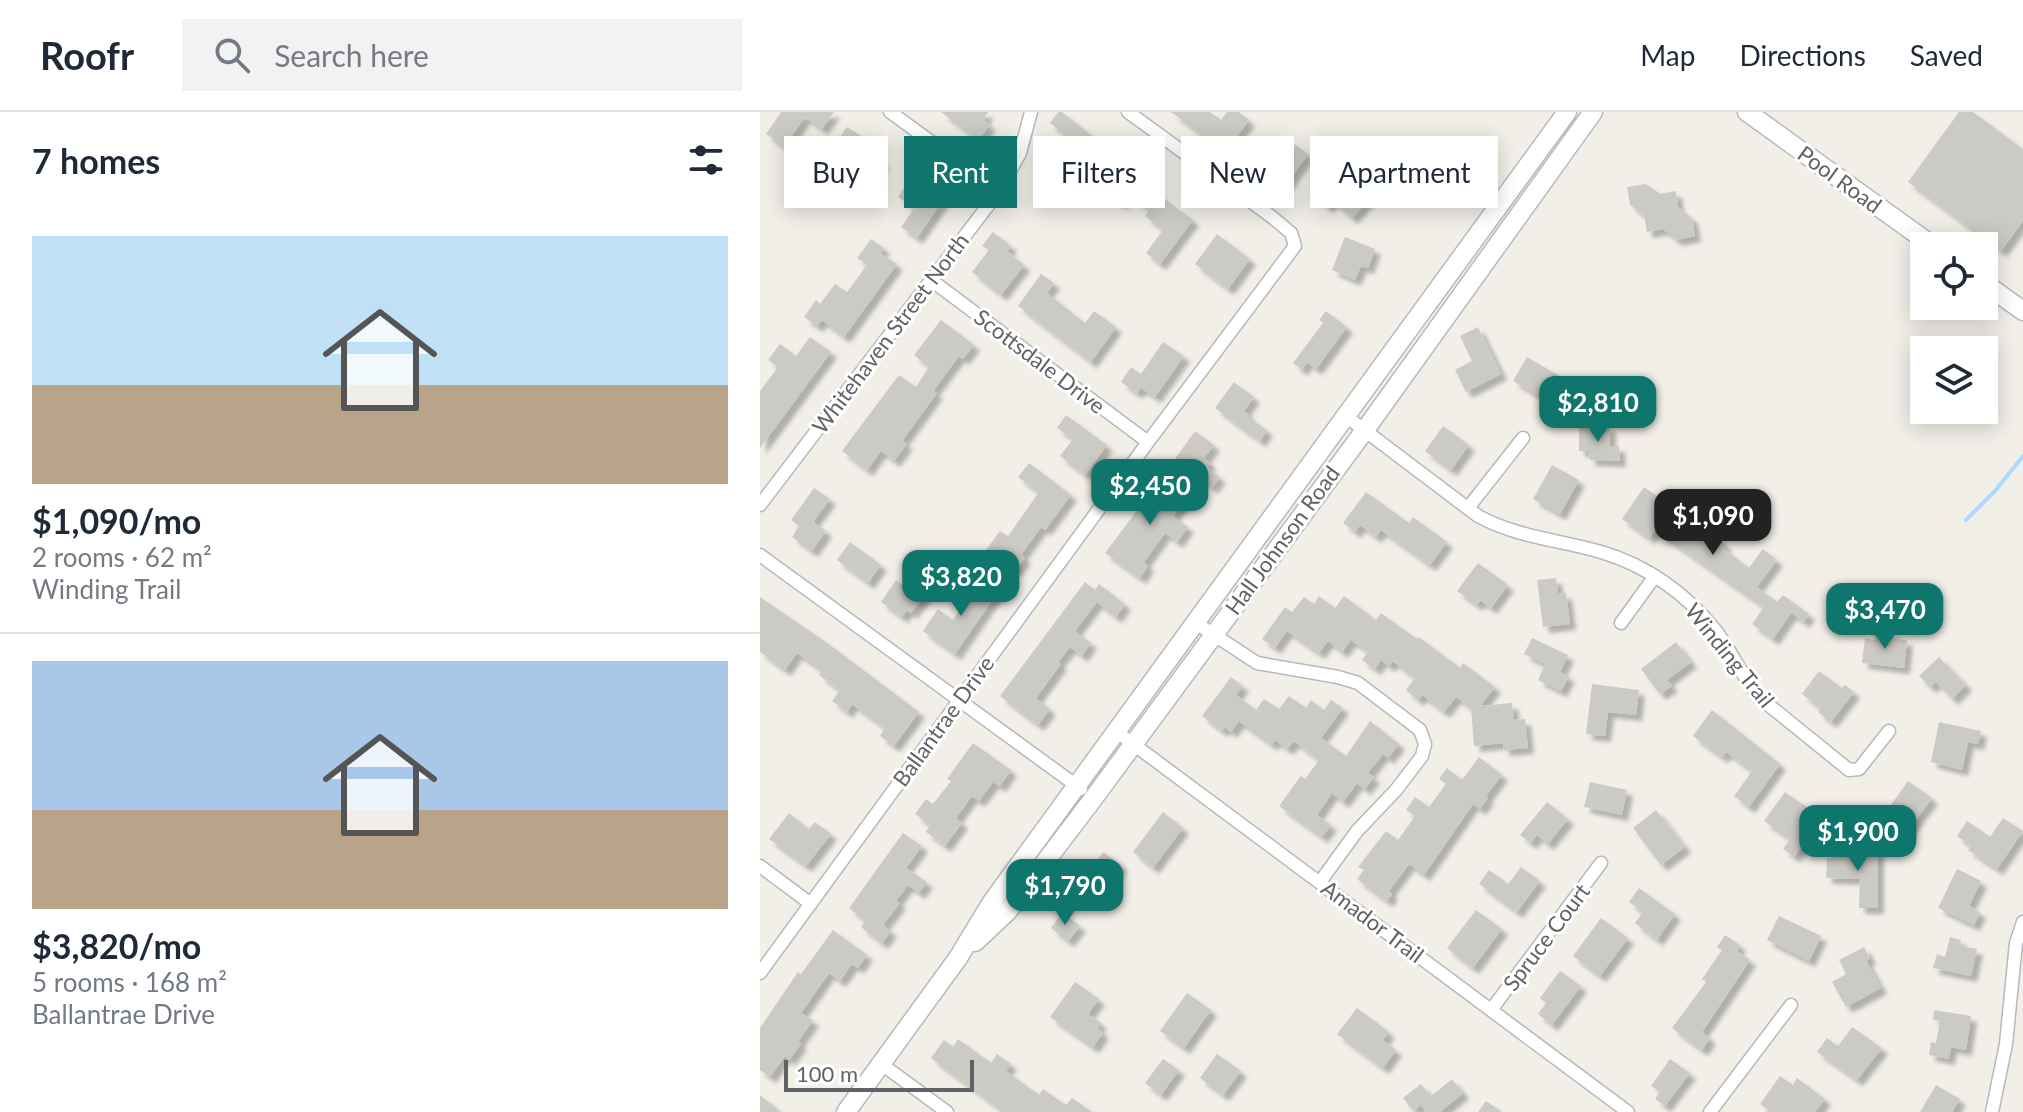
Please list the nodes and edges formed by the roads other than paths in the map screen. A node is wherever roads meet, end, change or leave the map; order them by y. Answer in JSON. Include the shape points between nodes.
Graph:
{"nodes":[{"id":1,"x":890,"y":112,"type":"edge"},
{"id":2,"x":1031,"y":112,"type":"edge"},
{"id":3,"x":1128,"y":112,"type":"edge"},
{"id":4,"x":1567,"y":112,"type":"edge"},
{"id":5,"x":1593,"y":112,"type":"edge"},
{"id":6,"x":1747,"y":112,"type":"edge"},
{"id":7,"x":923,"y":136,"type":"edge"},
{"id":8,"x":1017,"y":158,"type":"edge"},
{"id":9,"x":1516,"y":182,"type":"junction"},
{"id":10,"x":1534,"y":195,"type":"junction"},
{"id":11,"x":986,"y":208,"type":"edge"},
{"id":12,"x":1914,"y":232,"type":"edge"},
{"id":13,"x":931,"y":280,"type":"junction"},
{"id":14,"x":1998,"y":293,"type":"edge"},
{"id":15,"x":2023,"y":311,"type":"edge"},
{"id":16,"x":1347,"y":417,"type":"junction"},
{"id":17,"x":1365,"y":430,"type":"junction"},
{"id":18,"x":1523,"y":438,"type":"dead end"},
{"id":19,"x":1148,"y":442,"type":"junction"},
{"id":20,"x":760,"y":505,"type":"edge"},
{"id":21,"x":1468,"y":508,"type":"junction"},
{"id":22,"x":760,"y":555,"type":"edge"},
{"id":23,"x":1655,"y":576,"type":"junction"},
{"id":24,"x":1196,"y":623,"type":"junction"},
{"id":25,"x":1621,"y":623,"type":"dead end"},
{"id":26,"x":1213,"y":634,"type":"junction"},
{"id":27,"x":958,"y":700,"type":"junction"},
{"id":28,"x":1889,"y":731,"type":"dead end"},
{"id":29,"x":1117,"y":732,"type":"junction"},
{"id":30,"x":1134,"y":743,"type":"junction"},
{"id":31,"x":1077,"y":786,"type":"junction"},
{"id":32,"x":1093,"y":799,"type":"junction"},
{"id":33,"x":1601,"y":863,"type":"dead end"},
{"id":34,"x":760,"y":866,"type":"edge"},
{"id":35,"x":1320,"y":882,"type":"junction"},
{"id":36,"x":811,"y":904,"type":"junction"},
{"id":37,"x":2023,"y":922,"type":"edge"},
{"id":38,"x":958,"y":958,"type":"junction"},
{"id":39,"x":760,"y":973,"type":"edge"},
{"id":40,"x":1791,"y":1005,"type":"dead end"},
{"id":41,"x":1491,"y":1010,"type":"junction"},
{"id":42,"x":2008,"y":1024,"type":"junction"},
{"id":43,"x":2023,"y":1025,"type":"edge"},
{"id":44,"x":880,"y":1063,"type":"junction"},
{"id":45,"x":846,"y":1112,"type":"edge"},
{"id":46,"x":947,"y":1112,"type":"edge"},
{"id":47,"x":1628,"y":1112,"type":"edge"},
{"id":48,"x":1710,"y":1112,"type":"edge"},
{"id":49,"x":1992,"y":1112,"type":"edge"}],
"edges":[{"from":1,"to":7,"type":"street"},
{"from":2,"to":8,"type":"street","name":"Whitehaven Street North"},
{"from":3,"to":19,"type":"street","name":"Ballantrae Drive","via":[[1272,217],[1291,233],[1295,246]]},
{"from":4,"to":9,"type":"main road","name":"Hall Johnson Road"},
{"from":5,"to":10,"type":"main road","name":"Hall Johnson Road"},
{"from":6,"to":12,"type":"main road","name":"Pool Road"},
{"from":9,"to":10,"type":"main road"},
{"from":9,"to":16,"type":"main road","name":"Hall Johnson Road"},
{"from":10,"to":17,"type":"main road","name":"Hall Johnson Road"},
{"from":11,"to":13,"type":"street","name":"Whitehaven Street North"},
{"from":13,"to":19,"type":"street","name":"Scottsdale Drive"},
{"from":13,"to":20,"type":"street","name":"Whitehaven Street North"},
{"from":14,"to":15,"type":"main road"},
{"from":16,"to":17,"type":"street","name":"Winding Trail"},
{"from":16,"to":24,"type":"main road","name":"Hall Johnson Road"},
{"from":17,"to":21,"type":"street","name":"Winding Trail"},
{"from":17,"to":26,"type":"main road","name":"Hall Johnson Road"},
{"from":18,"to":21,"type":"street"},
{"from":19,"to":27,"type":"street","name":"Ballantrae Drive"},
{"from":21,"to":23,"type":"street","name":"Winding Trail","via":[[1497,527],[1602,552]]},
{"from":22,"to":27,"type":"street"},
{"from":23,"to":25,"type":"street"},
{"from":23,"to":28,"type":"street","name":"Winding Trail","via":[[1716,631],[1760,698],[1849,770],[1855,771]]},
{"from":24,"to":26,"type":"street"},
{"from":24,"to":29,"type":"main road","name":"Hall Johnson Road"},
{"from":26,"to":30,"type":"main road","name":"Hall Johnson Road"},
{"from":26,"to":35,"type":"street","via":[[1257,663],[1358,683],[1414,723],[1423,737],[1422,756]]},
{"from":27,"to":31,"type":"street"},
{"from":27,"to":36,"type":"street","name":"Ballantrae Drive"},
{"from":29,"to":30,"type":"street","name":"Amador Trail"},
{"from":29,"to":31,"type":"main road","name":"Hall Johnson Road"},
{"from":30,"to":32,"type":"main road","name":"Hall Johnson Road"},
{"from":30,"to":35,"type":"street","name":"Amador Trail"},
{"from":31,"to":32,"type":"street"},
{"from":31,"to":38,"type":"main road","name":"Hall Johnson Road"},
{"from":32,"to":38,"type":"main road","name":"Hall Johnson Road","via":[[1008,911]]},
{"from":33,"to":41,"type":"street","name":"Spruce Court"},
{"from":34,"to":36,"type":"street"},
{"from":35,"to":41,"type":"street","name":"Amador Trail"},
{"from":36,"to":39,"type":"street","name":"Ballantrae Drive"},
{"from":37,"to":42,"type":"street"},
{"from":38,"to":44,"type":"main road","name":"Hall Johnson Road"},
{"from":40,"to":48,"type":"street"},
{"from":41,"to":47,"type":"street","name":"Amador Trail"},
{"from":42,"to":43,"type":"street"},
{"from":42,"to":49,"type":"street"},
{"from":44,"to":45,"type":"main road","name":"Hall Johnson Road"},
{"from":44,"to":46,"type":"street"}]}
